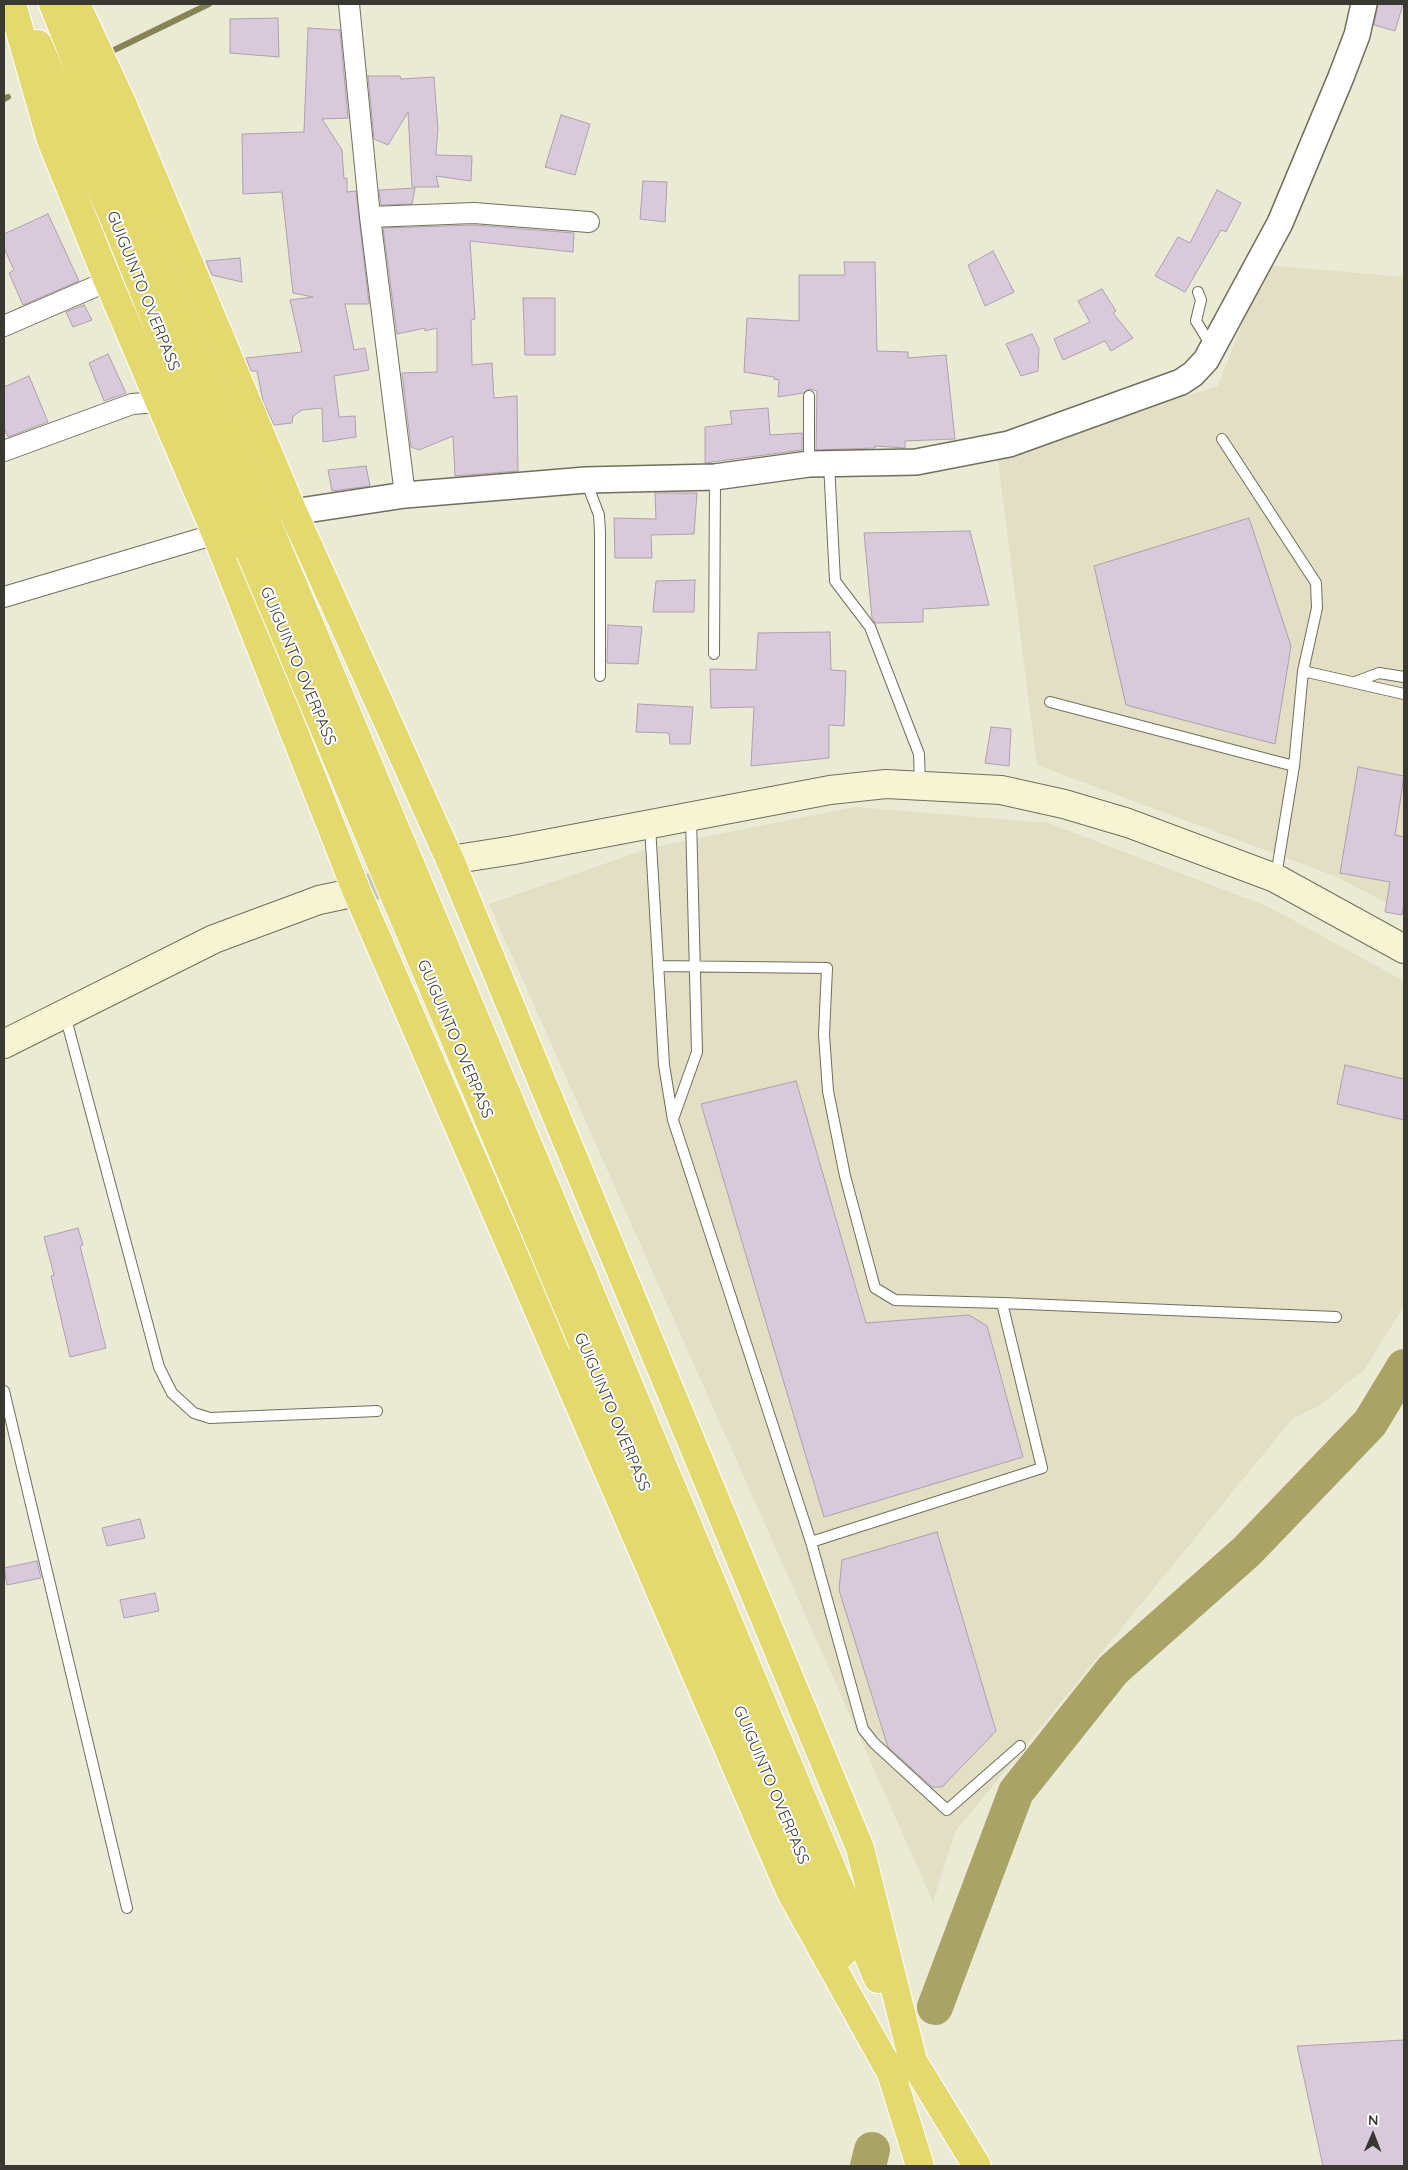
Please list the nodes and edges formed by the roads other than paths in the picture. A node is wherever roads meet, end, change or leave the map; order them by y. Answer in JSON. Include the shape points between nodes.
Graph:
{"nodes":[{"id":1,"x":12,"y":4,"type":"edge"},
{"id":2,"x":21,"y":4,"type":"edge"},
{"id":3,"x":53,"y":4,"type":"edge"},
{"id":4,"x":76,"y":4,"type":"edge"},
{"id":5,"x":349,"y":4,"type":"edge"},
{"id":6,"x":1364,"y":4,"type":"edge"},
{"id":7,"x":370,"y":217,"type":"junction"},
{"id":8,"x":589,"y":222,"type":"dead end"},
{"id":9,"x":108,"y":281,"type":"junction"},
{"id":10,"x":1198,"y":292,"type":"dead end"},
{"id":11,"x":4,"y":326,"type":"edge"},
{"id":12,"x":1212,"y":347,"type":"junction"},
{"id":13,"x":809,"y":396,"type":"dead end"},
{"id":14,"x":159,"y":402,"type":"junction"},
{"id":15,"x":1222,"y":439,"type":"dead end"},
{"id":16,"x":4,"y":451,"type":"edge"},
{"id":17,"x":819,"y":463,"type":"junction"},
{"id":18,"x":715,"y":476,"type":"junction"},
{"id":19,"x":586,"y":480,"type":"junction"},
{"id":20,"x":405,"y":495,"type":"junction"},
{"id":21,"x":293,"y":512,"type":"junction"},
{"id":22,"x":216,"y":534,"type":"junction"},
{"id":23,"x":4,"y":596,"type":"edge"},
{"id":24,"x":714,"y":654,"type":"dead end"},
{"id":25,"x":1303,"y":671,"type":"junction"},
{"id":26,"x":600,"y":676,"type":"dead end"},
{"id":27,"x":1404,"y":677,"type":"edge"},
{"id":28,"x":1355,"y":682,"type":"junction"},
{"id":29,"x":1404,"y":694,"type":"edge"},
{"id":30,"x":1050,"y":702,"type":"dead end"},
{"id":31,"x":1294,"y":766,"type":"junction"},
{"id":32,"x":920,"y":785,"type":"junction"},
{"id":33,"x":691,"y":816,"type":"junction"},
{"id":34,"x":650,"y":825,"type":"junction"},
{"id":35,"x":450,"y":860,"type":"junction"},
{"id":36,"x":1275,"y":878,"type":"junction"},
{"id":37,"x":357,"y":892,"type":"junction"},
{"id":38,"x":1404,"y":949,"type":"edge"},
{"id":39,"x":658,"y":966,"type":"junction"},
{"id":40,"x":695,"y":967,"type":"junction"},
{"id":41,"x":64,"y":1012,"type":"junction"},
{"id":42,"x":4,"y":1044,"type":"edge"},
{"id":43,"x":673,"y":1120,"type":"junction"},
{"id":44,"x":1002,"y":1303,"type":"junction"},
{"id":45,"x":1336,"y":1317,"type":"dead end"},
{"id":46,"x":595,"y":1339,"type":"junction"},
{"id":47,"x":4,"y":1391,"type":"edge"},
{"id":48,"x":376,"y":1411,"type":"dead end"},
{"id":49,"x":810,"y":1542,"type":"junction"},
{"id":50,"x":1020,"y":1746,"type":"dead end"},
{"id":51,"x":128,"y":1908,"type":"dead end"},
{"id":52,"x":902,"y":2067,"type":"junction"},
{"id":53,"x":920,"y":2166,"type":"edge"},
{"id":54,"x":976,"y":2166,"type":"edge"}],
"edges":[{"from":1,"to":9,"type":"highway","via":[[51,140]]},
{"from":2,"to":46,"type":"highway","name":"GUIGUINTO OVERPASS","bridge":true,"via":[[115,221],[250,552]]},
{"from":3,"to":46,"type":"highway","name":"GUIGUINTO OVERPASS","bridge":true,"via":[[275,542]]},
{"from":4,"to":21,"type":"highway","via":[[122,103]]},
{"from":5,"to":7,"type":"street"},
{"from":6,"to":12,"type":"street","via":[[1357,35],[1341,77],[1280,223]]},
{"from":7,"to":8,"type":"street","via":[[474,214]]},
{"from":7,"to":20,"type":"street"},
{"from":9,"to":11,"type":"street"},
{"from":9,"to":14,"type":"highway"},
{"from":10,"to":12,"type":"lane","via":[[1201,300],[1196,320]]},
{"from":12,"to":17,"type":"street","via":[[1206,360],[1181,382],[1008,444],[916,462]]},
{"from":13,"to":17,"type":"lane"},
{"from":14,"to":16,"type":"street","via":[[132,404]]},
{"from":14,"to":22,"type":"highway"},
{"from":15,"to":25,"type":"lane","via":[[1316,582],[1317,608]]},
{"from":17,"to":18,"type":"street"},
{"from":17,"to":32,"type":"lane","via":[[835,581],[870,627],[919,754]]},
{"from":18,"to":19,"type":"street"},
{"from":18,"to":24,"type":"lane"},
{"from":19,"to":20,"type":"street"},
{"from":19,"to":26,"type":"lane","via":[[600,524]]},
{"from":20,"to":21,"type":"street"},
{"from":21,"to":35,"type":"highway"},
{"from":22,"to":23,"type":"street"},
{"from":22,"to":37,"type":"highway"},
{"from":25,"to":28,"type":"lane"},
{"from":25,"to":31,"type":"lane"},
{"from":27,"to":28,"type":"lane","via":[[1379,673]]},
{"from":28,"to":29,"type":"lane"},
{"from":30,"to":31,"type":"lane"},
{"from":31,"to":36,"type":"lane"},
{"from":32,"to":33,"type":"main road","via":[[886,784],[830,790]]},
{"from":32,"to":36,"type":"main road","via":[[1000,790],[1064,804],[1128,823]]},
{"from":33,"to":34,"type":"main road"},
{"from":33,"to":40,"type":"lane"},
{"from":34,"to":35,"type":"main road"},
{"from":34,"to":39,"type":"lane"},
{"from":35,"to":52,"type":"highway","via":[[860,1848]]},
{"from":36,"to":38,"type":"main road"},
{"from":37,"to":41,"type":"main road","via":[[319,900],[214,938]]},
{"from":37,"to":52,"type":"highway","via":[[790,1891]]},
{"from":39,"to":40,"type":"lane"},
{"from":39,"to":43,"type":"lane","via":[[664,1065]]},
{"from":40,"to":43,"type":"lane","via":[[697,1052]]},
{"from":40,"to":44,"type":"lane","via":[[827,968],[824,1035],[828,1091],[845,1176],[875,1288],[895,1300]]},
{"from":41,"to":42,"type":"main road"},
{"from":41,"to":48,"type":"lane","via":[[158,1367],[172,1393],[194,1413],[210,1418]]},
{"from":43,"to":49,"type":"lane"},
{"from":44,"to":45,"type":"lane"},
{"from":44,"to":49,"type":"lane","via":[[1042,1468]]},
{"from":46,"to":52,"type":"highway","name":"GUIGUINTO OVERPASS"},
{"from":47,"to":51,"type":"lane"},
{"from":49,"to":50,"type":"lane","via":[[864,1729],[874,1743],[947,1810]]},
{"from":52,"to":53,"type":"highway"},
{"from":52,"to":54,"type":"highway"}]}
